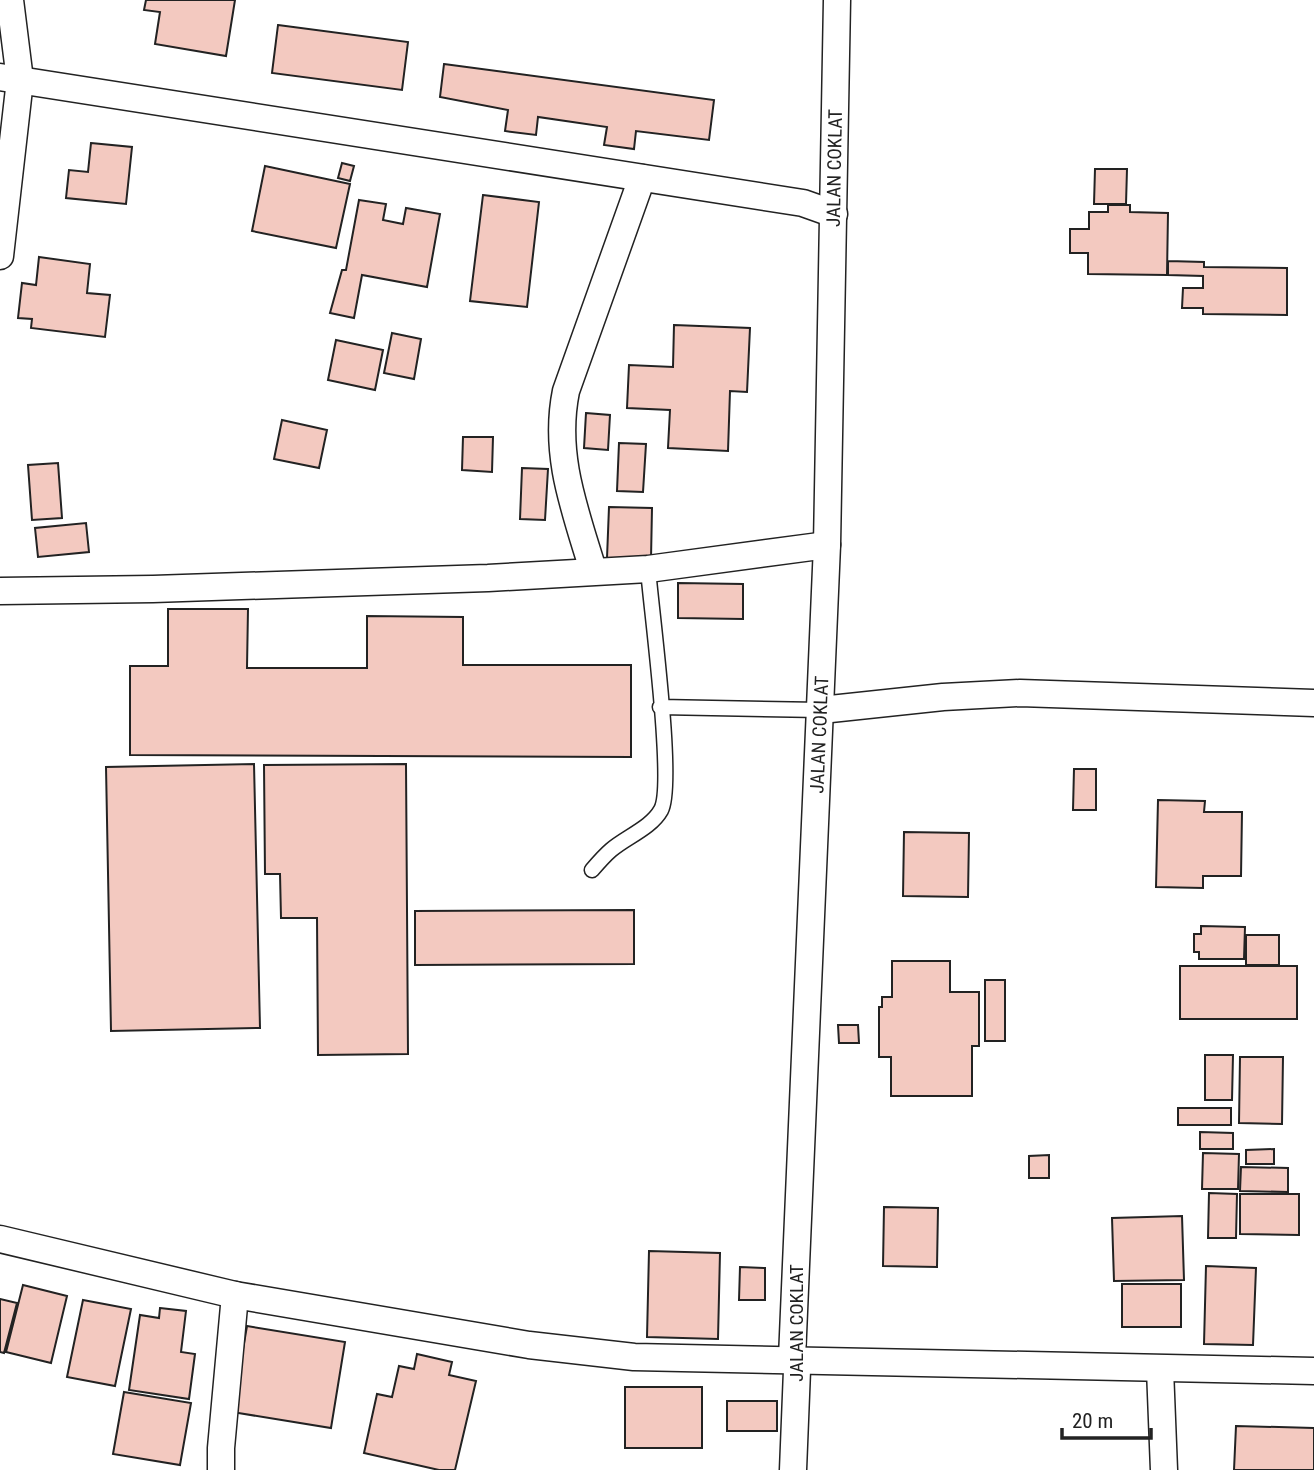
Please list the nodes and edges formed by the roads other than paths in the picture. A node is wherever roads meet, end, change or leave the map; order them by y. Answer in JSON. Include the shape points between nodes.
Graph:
{"nodes":[{"id":1,"x":10,"y":0,"type":"edge"},
{"id":2,"x":837,"y":0,"type":"edge"},
{"id":3,"x":10,"y":78,"type":"edge"},
{"id":4,"x":642,"y":178,"type":"junction"},
{"id":5,"x":834,"y":214,"type":"junction"},
{"id":6,"x":0,"y":256,"type":"edge"},
{"id":7,"x":827,"y":545,"type":"junction"},
{"id":8,"x":648,"y":569,"type":"junction"},
{"id":9,"x":593,"y":570,"type":"junction"},
{"id":10,"x":0,"y":591,"type":"edge"},
{"id":11,"x":1314,"y":703,"type":"edge"},
{"id":12,"x":660,"y":707,"type":"junction"},
{"id":13,"x":821,"y":710,"type":"junction"},
{"id":14,"x":592,"y":870,"type":"dead end"},
{"id":15,"x":0,"y":1239,"type":"edge"},
{"id":16,"x":235,"y":1295,"type":"junction"},
{"id":17,"x":792,"y":1358,"type":"junction"},
{"id":18,"x":1160,"y":1368,"type":"junction"},
{"id":19,"x":1314,"y":1371,"type":"edge"},
{"id":20,"x":221,"y":1470,"type":"edge"},
{"id":21,"x":793,"y":1470,"type":"edge"},
{"id":22,"x":1164,"y":1470,"type":"edge"}],
"edges":[{"from":1,"to":3,"type":"street"},
{"from":2,"to":5,"type":"street","name":"JALAN COKLAT"},
{"from":3,"to":4,"type":"street"},
{"from":3,"to":6,"type":"street"},
{"from":4,"to":5,"type":"street","via":[[803,202]]},
{"from":4,"to":9,"type":"street","via":[[562,412],[566,478]]},
{"from":5,"to":7,"type":"street","name":"JALAN COKLAT"},
{"from":7,"to":8,"type":"street"},
{"from":7,"to":13,"type":"street","name":"JALAN COKLAT"},
{"from":8,"to":9,"type":"street"},
{"from":8,"to":12,"type":"lane"},
{"from":9,"to":10,"type":"street","via":[[474,579]]},
{"from":11,"to":13,"type":"street","via":[[1020,693]]},
{"from":12,"to":13,"type":"lane"},
{"from":12,"to":14,"type":"lane","via":[[666,756],[662,810]]},
{"from":13,"to":17,"type":"street","name":"JALAN COKLAT"},
{"from":15,"to":16,"type":"street"},
{"from":16,"to":17,"type":"street","via":[[529,1345],[634,1357]]},
{"from":16,"to":20,"type":"street"},
{"from":17,"to":18,"type":"street"},
{"from":17,"to":21,"type":"street","name":"JALAN COKLAT","via":[[797,1370]]},
{"from":18,"to":19,"type":"street"},
{"from":18,"to":22,"type":"street"}]}
